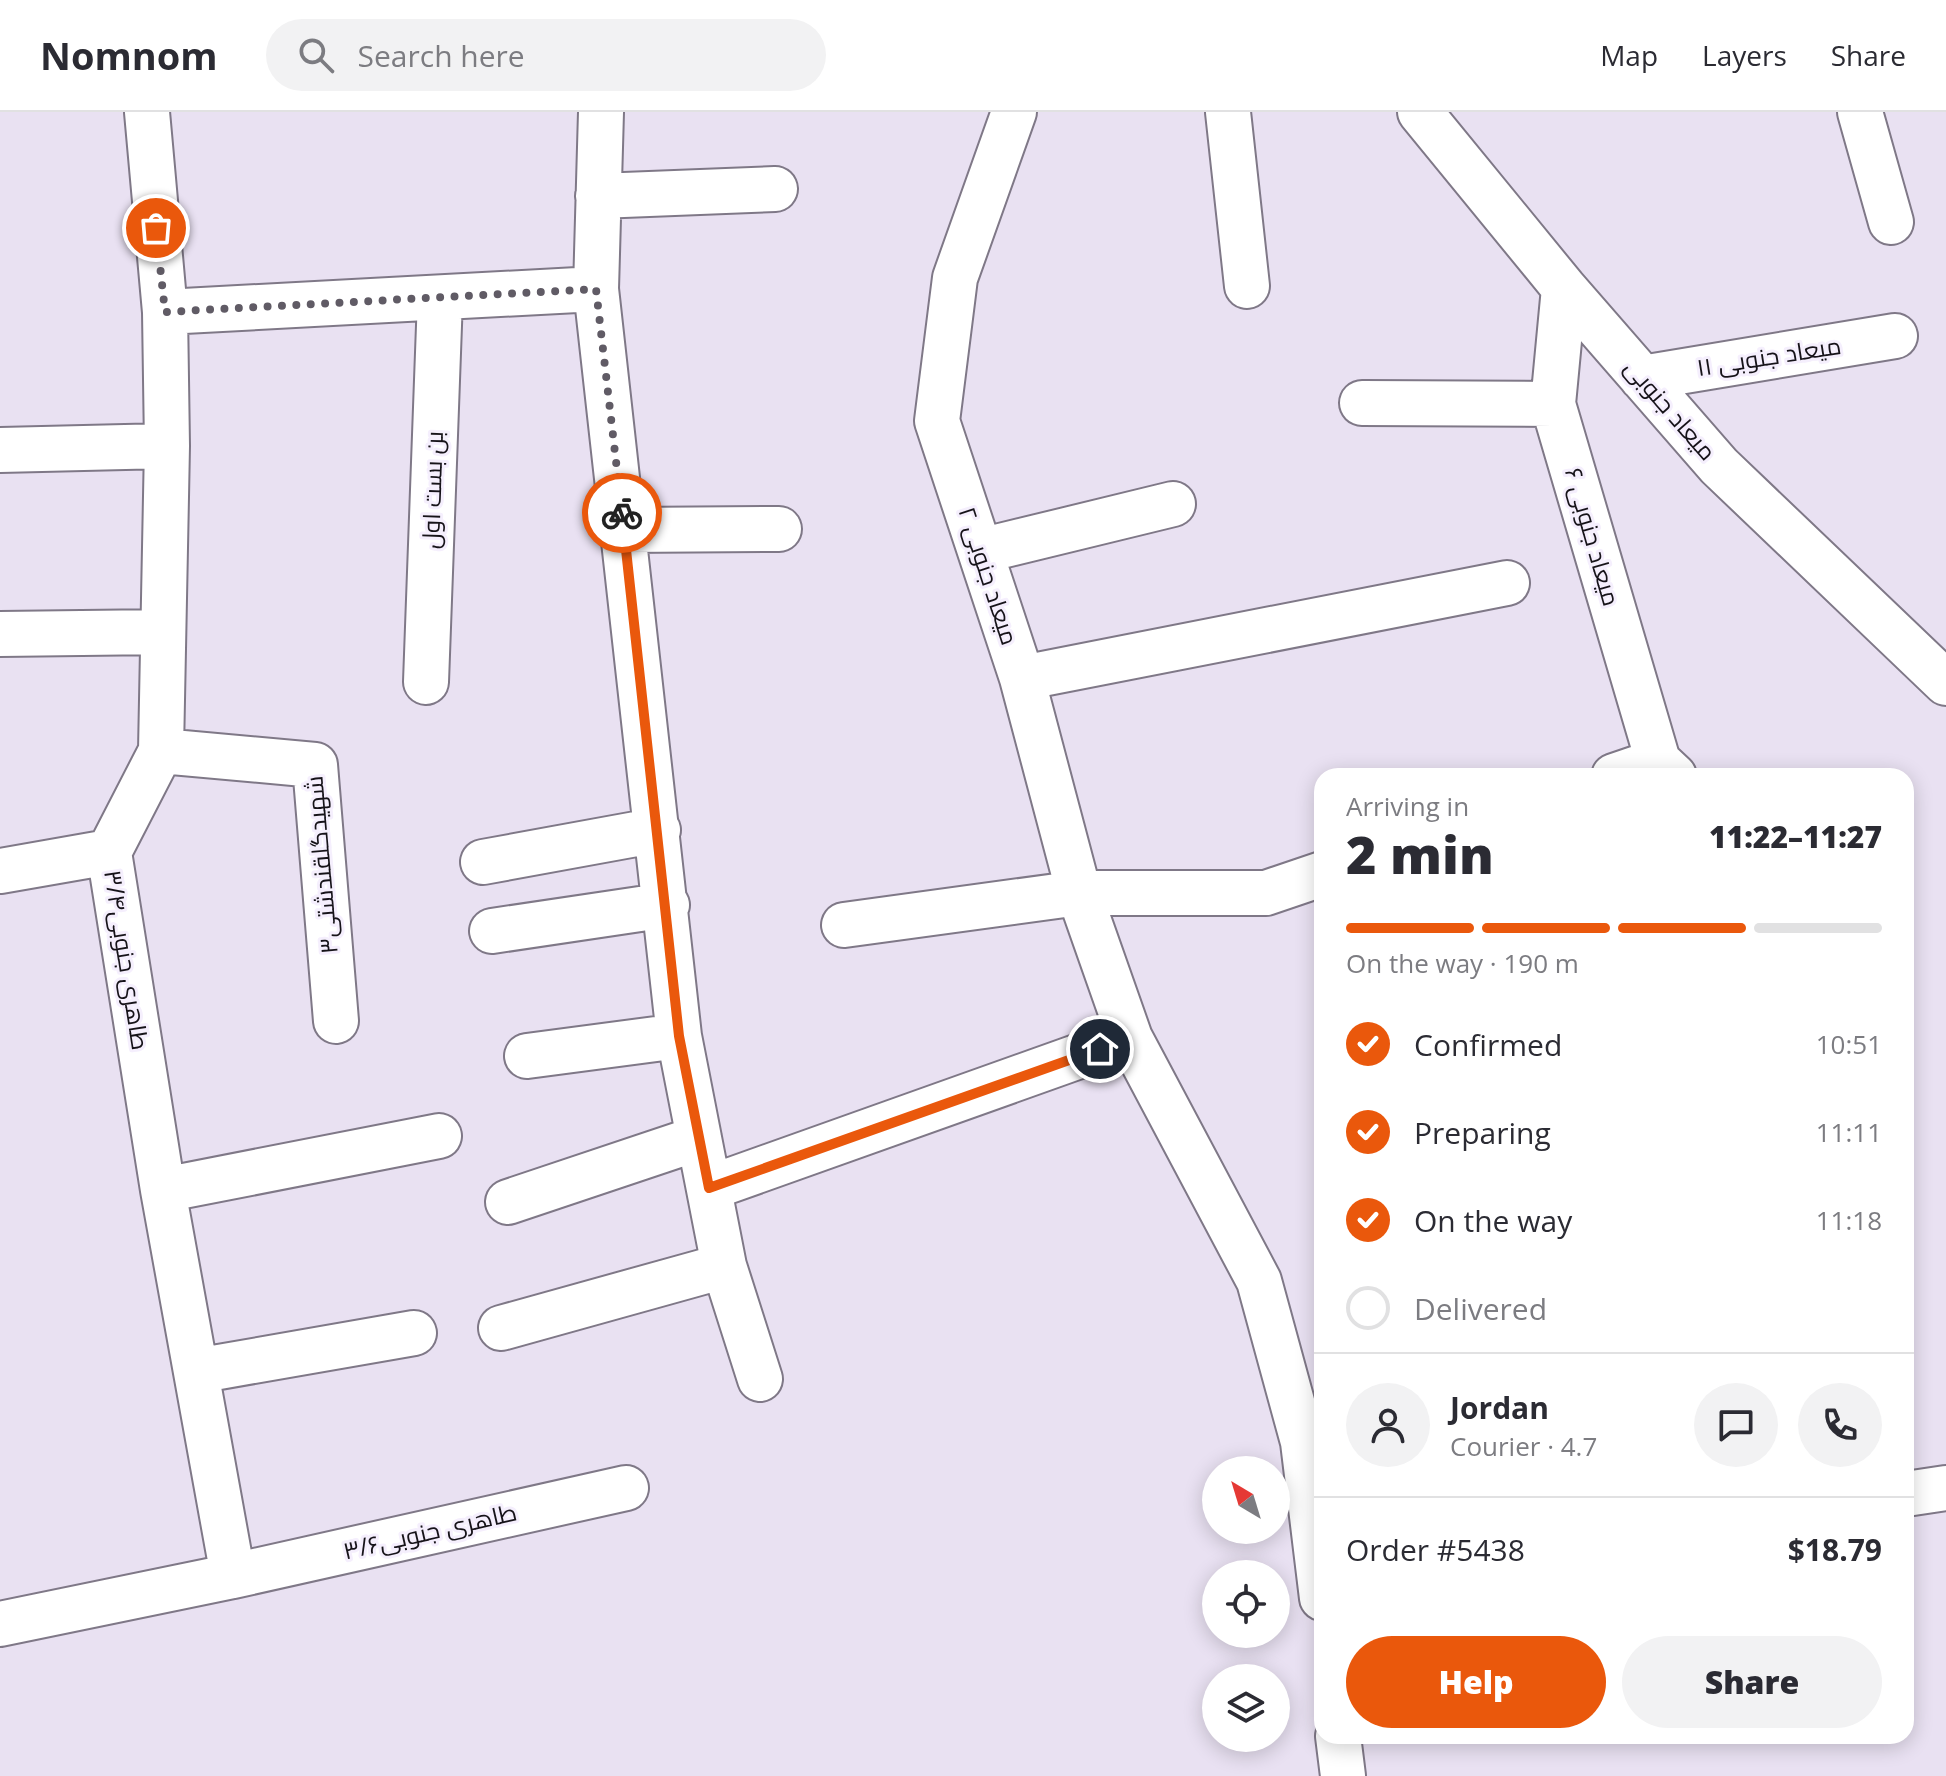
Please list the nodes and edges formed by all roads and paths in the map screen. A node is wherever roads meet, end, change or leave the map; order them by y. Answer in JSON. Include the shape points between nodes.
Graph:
{"nodes":[{"id":1,"x":147,"y":112,"type":"edge"},
{"id":2,"x":601,"y":112,"type":"edge"},
{"id":3,"x":1014,"y":112,"type":"edge"},
{"id":4,"x":1228,"y":112,"type":"edge"},
{"id":5,"x":1420,"y":112,"type":"edge"},
{"id":6,"x":1860,"y":112,"type":"edge"},
{"id":7,"x":775,"y":189,"type":"dead end"},
{"id":8,"x":598,"y":196,"type":"junction"},
{"id":9,"x":1891,"y":222,"type":"dead end"},
{"id":10,"x":1247,"y":286,"type":"dead end"},
{"id":11,"x":1564,"y":288,"type":"junction"},
{"id":12,"x":596,"y":289,"type":"junction"},
{"id":13,"x":440,"y":298,"type":"junction"},
{"id":14,"x":165,"y":312,"type":"junction"},
{"id":15,"x":1895,"y":336,"type":"dead end"},
{"id":16,"x":1642,"y":378,"type":"junction"},
{"id":17,"x":1362,"y":403,"type":"dead end"},
{"id":18,"x":1553,"y":404,"type":"junction"},
{"id":19,"x":167,"y":446,"type":"junction"},
{"id":20,"x":0,"y":450,"type":"edge"},
{"id":21,"x":1173,"y":504,"type":"dead end"},
{"id":22,"x":779,"y":529,"type":"dead end"},
{"id":23,"x":624,"y":530,"type":"junction"},
{"id":24,"x":980,"y":551,"type":"junction"},
{"id":25,"x":1507,"y":583,"type":"dead end"},
{"id":26,"x":163,"y":632,"type":"junction"},
{"id":27,"x":0,"y":634,"type":"edge"},
{"id":28,"x":1022,"y":678,"type":"junction"},
{"id":29,"x":426,"y":682,"type":"dead end"},
{"id":30,"x":1946,"y":683,"type":"edge"},
{"id":31,"x":161,"y":751,"type":"junction"},
{"id":32,"x":1666,"y":768,"type":"edge"},
{"id":33,"x":658,"y":830,"type":"junction"},
{"id":34,"x":109,"y":852,"type":"junction"},
{"id":35,"x":483,"y":862,"type":"dead end"},
{"id":36,"x":0,"y":871,"type":"edge"},
{"id":37,"x":1314,"y":877,"type":"edge"},
{"id":38,"x":1079,"y":893,"type":"junction"},
{"id":39,"x":667,"y":905,"type":"junction"},
{"id":40,"x":844,"y":925,"type":"dead end"},
{"id":41,"x":492,"y":931,"type":"dead end"},
{"id":42,"x":336,"y":1021,"type":"dead end"},
{"id":43,"x":679,"y":1036,"type":"junction"},
{"id":44,"x":1130,"y":1038,"type":"junction"},
{"id":45,"x":527,"y":1056,"type":"dead end"},
{"id":46,"x":439,"y":1136,"type":"dead end"},
{"id":47,"x":699,"y":1138,"type":"junction"},
{"id":48,"x":709,"y":1188,"type":"junction"},
{"id":49,"x":163,"y":1190,"type":"junction"},
{"id":50,"x":508,"y":1202,"type":"dead end"},
{"id":51,"x":724,"y":1266,"type":"junction"},
{"id":52,"x":501,"y":1328,"type":"dead end"},
{"id":53,"x":414,"y":1333,"type":"dead end"},
{"id":54,"x":196,"y":1371,"type":"junction"},
{"id":55,"x":760,"y":1379,"type":"dead end"},
{"id":56,"x":626,"y":1488,"type":"dead end"},
{"id":57,"x":1946,"y":1488,"type":"edge"},
{"id":58,"x":1914,"y":1493,"type":"edge"},
{"id":59,"x":1314,"y":1532,"type":"edge"},
{"id":60,"x":233,"y":1576,"type":"junction"},
{"id":61,"x":0,"y":1624,"type":"edge"},
{"id":62,"x":1339,"y":1744,"type":"edge"},
{"id":63,"x":1343,"y":1776,"type":"edge"}],
"edges":[{"from":1,"to":14,"type":"street","name":"طاهری جنوبی۳/۴"},
{"from":2,"to":8,"type":"street"},
{"from":3,"to":24,"type":"street","name":"میعاد جنوبی ۲","via":[[955,278],[937,421]]},
{"from":4,"to":10,"type":"street"},
{"from":5,"to":11,"type":"street","name":"میعاد جنوبی"},
{"from":6,"to":9,"type":"street"},
{"from":7,"to":8,"type":"street"},
{"from":8,"to":12,"type":"street"},
{"from":11,"to":16,"type":"street","name":"میعاد جنوبی"},
{"from":11,"to":18,"type":"street","name":"میعاد جنوبی ۶"},
{"from":12,"to":13,"type":"street"},
{"from":12,"to":23,"type":"street"},
{"from":13,"to":14,"type":"street"},
{"from":13,"to":29,"type":"street","name":"بن بست اول"},
{"from":14,"to":19,"type":"street","name":"طاهری جنوبی۳/۴"},
{"from":15,"to":16,"type":"street","name":"میعاد جنوبی ۱۱"},
{"from":16,"to":30,"type":"street","name":"میعاد جنوبی","via":[[1719,466]]},
{"from":17,"to":18,"type":"street"},
{"from":18,"to":32,"type":"street","name":"میعاد جنوبی ۶"},
{"from":19,"to":20,"type":"street"},
{"from":19,"to":26,"type":"street","name":"طاهری جنوبی۳/۴"},
{"from":21,"to":24,"type":"street"},
{"from":22,"to":23,"type":"street"},
{"from":23,"to":33,"type":"street"},
{"from":24,"to":28,"type":"street","name":"میعاد جنوبی ۲"},
{"from":25,"to":28,"type":"street"},
{"from":26,"to":27,"type":"street"},
{"from":26,"to":31,"type":"street","name":"طاهری جنوبی۳/۴"},
{"from":28,"to":38,"type":"street","name":"میعاد جنوبی ۲"},
{"from":31,"to":34,"type":"street","name":"طاهری جنوبی۳/۴"},
{"from":31,"to":42,"type":"street","name":"شهیدگلقندشتی۳","via":[[315,765]]},
{"from":33,"to":35,"type":"street"},
{"from":33,"to":39,"type":"street"},
{"from":34,"to":36,"type":"street"},
{"from":34,"to":49,"type":"street","name":"طاهری جنوبی۳/۴"},
{"from":37,"to":38,"type":"street","via":[[1266,893]]},
{"from":38,"to":40,"type":"street"},
{"from":38,"to":44,"type":"street","name":"میعاد جنوبی ۲"},
{"from":39,"to":41,"type":"street"},
{"from":39,"to":43,"type":"street"},
{"from":43,"to":45,"type":"street"},
{"from":43,"to":47,"type":"street"},
{"from":44,"to":48,"type":"street"},
{"from":44,"to":59,"type":"street","name":"میعاد جنوبی ۲","via":[[1259,1281],[1303,1442]]},
{"from":46,"to":49,"type":"street"},
{"from":47,"to":48,"type":"street"},
{"from":47,"to":50,"type":"street"},
{"from":48,"to":51,"type":"street"},
{"from":49,"to":54,"type":"street","name":"طاهری جنوبی۳/۴"},
{"from":51,"to":52,"type":"street"},
{"from":51,"to":55,"type":"street"},
{"from":53,"to":54,"type":"street"},
{"from":54,"to":60,"type":"street","name":"طاهری جنوبی۳/۴"},
{"from":56,"to":60,"type":"street","name":"طاهری جنوبی۳/۶"},
{"from":57,"to":58,"type":"street"},
{"from":60,"to":61,"type":"street"},
{"from":62,"to":63,"type":"street"}]}
